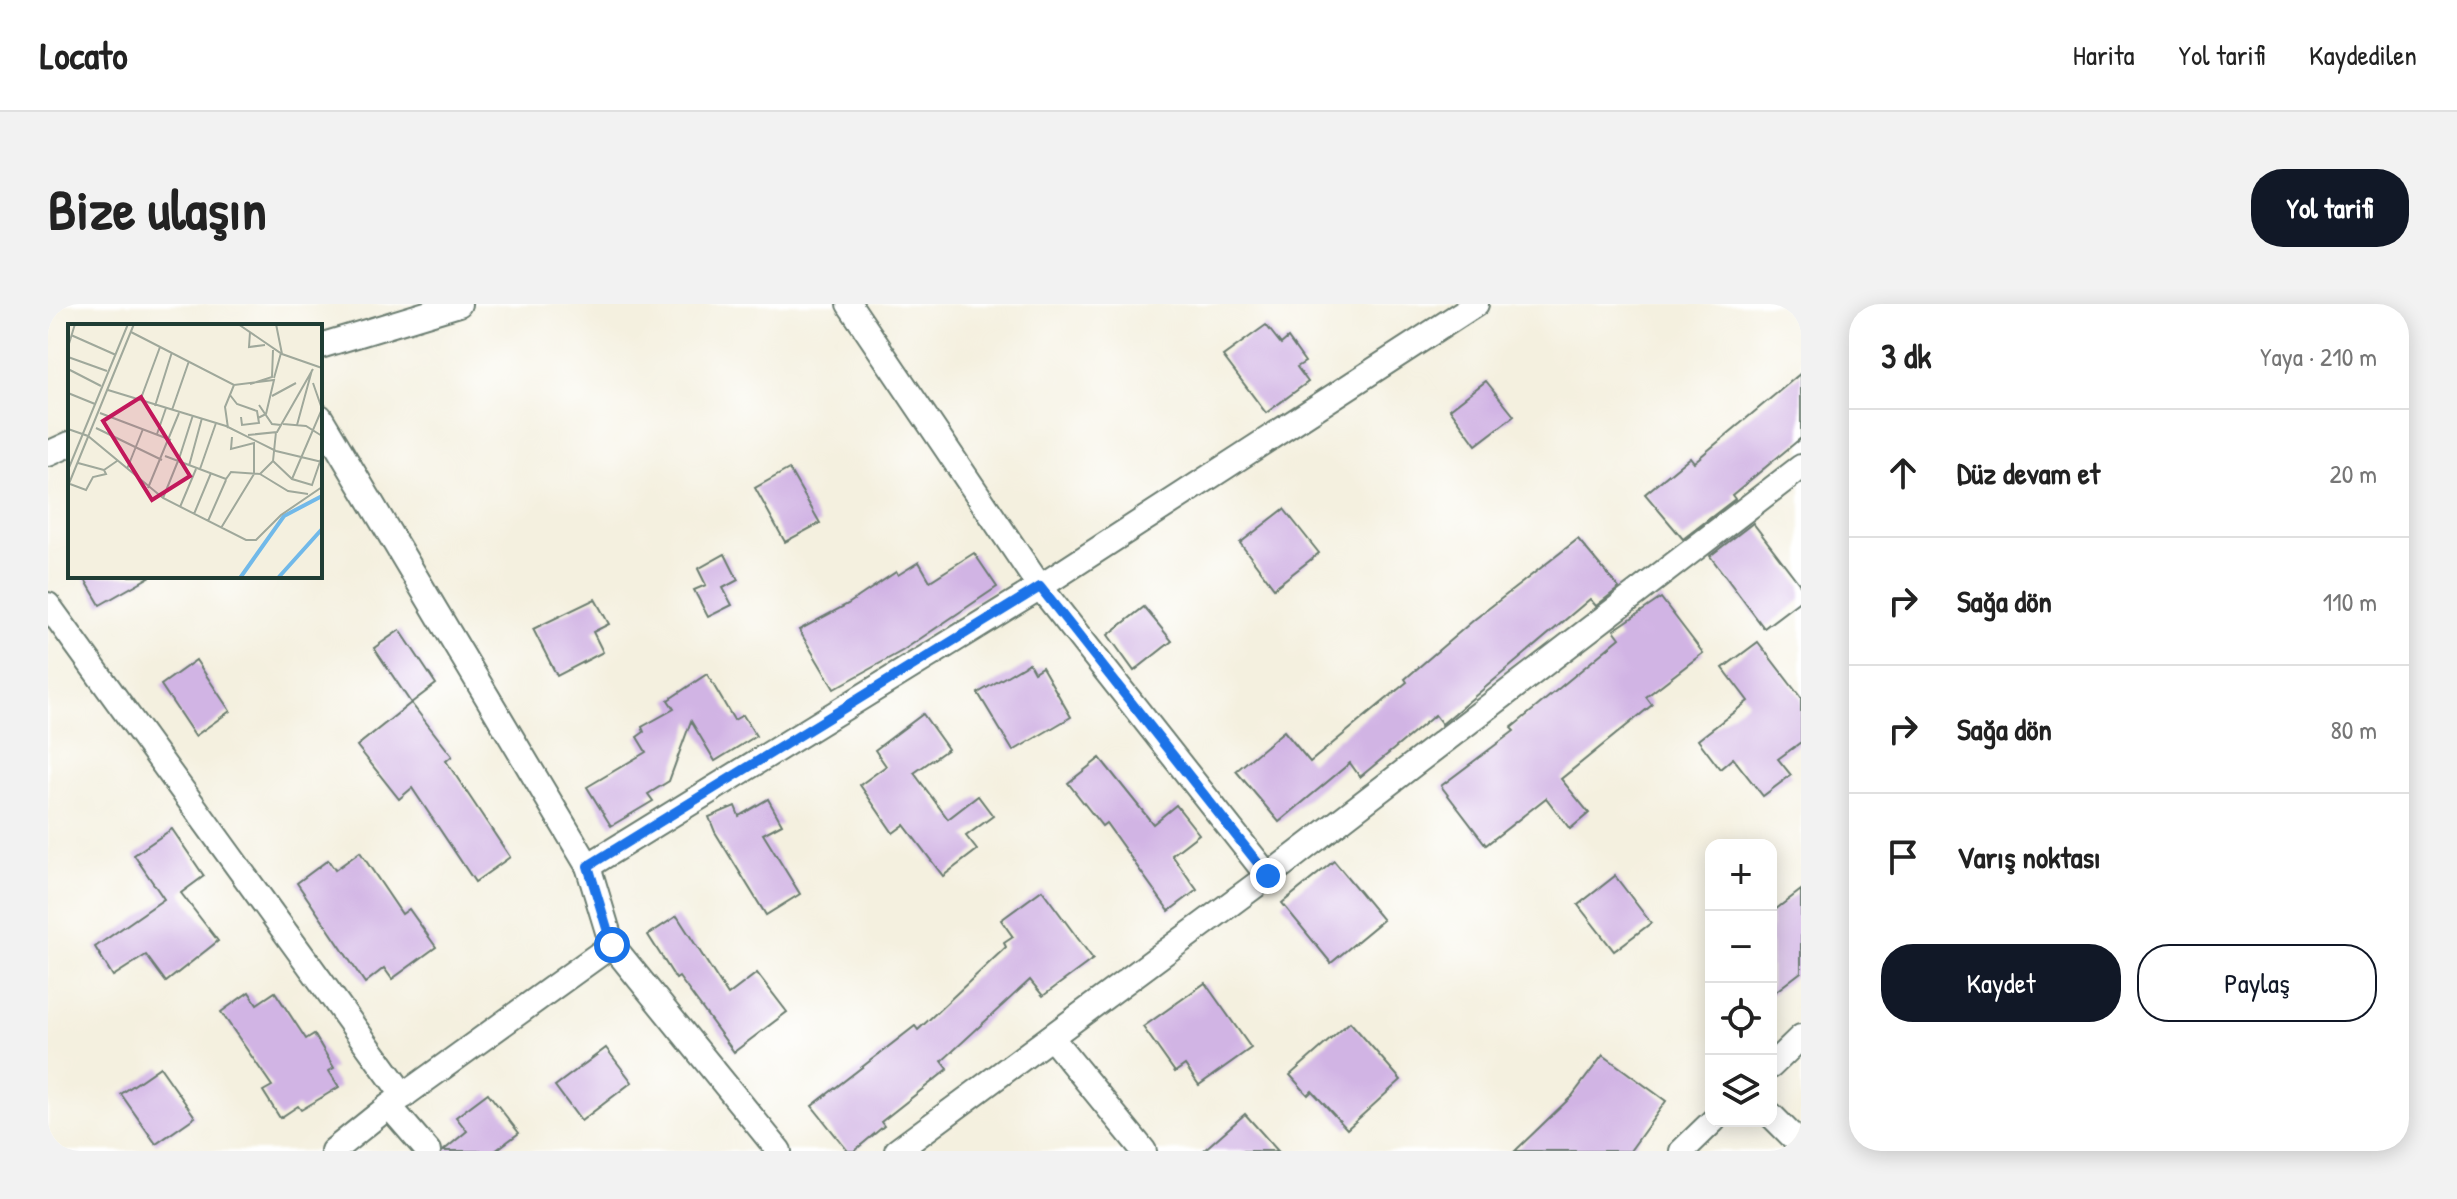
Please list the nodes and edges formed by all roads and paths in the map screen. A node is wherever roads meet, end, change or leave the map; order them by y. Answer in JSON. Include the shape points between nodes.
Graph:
{"nodes":[{"id":1,"x":459,"y":304,"type":"edge"},
{"id":2,"x":849,"y":304,"type":"edge"},
{"id":3,"x":1476,"y":304,"type":"edge"},
{"id":4,"x":322,"y":345,"type":"edge"},
{"id":5,"x":322,"y":420,"type":"edge"},
{"id":6,"x":68,"y":445,"type":"edge"},
{"id":7,"x":48,"y":454,"type":"edge"},
{"id":8,"x":1801,"y":467,"type":"edge"},
{"id":9,"x":1040,"y":587,"type":"junction"},
{"id":10,"x":48,"y":605,"type":"edge"},
{"id":11,"x":588,"y":866,"type":"junction"},
{"id":12,"x":1268,"y":876,"type":"junction"},
{"id":13,"x":612,"y":945,"type":"junction"},
{"id":14,"x":1051,"y":1037,"type":"junction"},
{"id":15,"x":1801,"y":1037,"type":"edge"},
{"id":16,"x":1777,"y":1060,"type":"edge"},
{"id":17,"x":396,"y":1101,"type":"junction"},
{"id":18,"x":1777,"y":1121,"type":"edge"},
{"id":19,"x":1707,"y":1127,"type":"edge"},
{"id":20,"x":1801,"y":1145,"type":"edge"},
{"id":21,"x":333,"y":1151,"type":"edge"},
{"id":22,"x":428,"y":1151,"type":"edge"},
{"id":23,"x":779,"y":1151,"type":"edge"},
{"id":24,"x":897,"y":1151,"type":"edge"},
{"id":25,"x":1144,"y":1151,"type":"edge"},
{"id":26,"x":1682,"y":1151,"type":"edge"}],
"edges":[{"from":1,"to":4,"type":"street"},
{"from":2,"to":9,"type":"street"},
{"from":3,"to":9,"type":"street"},
{"from":5,"to":11,"type":"street"},
{"from":6,"to":7,"type":"street"},
{"from":8,"to":12,"type":"street"},
{"from":9,"to":11,"type":"street"},
{"from":9,"to":12,"type":"street"},
{"from":10,"to":17,"type":"street"},
{"from":11,"to":13,"type":"street"},
{"from":12,"to":14,"type":"street"},
{"from":13,"to":17,"type":"street"},
{"from":13,"to":23,"type":"street"},
{"from":14,"to":24,"type":"street"},
{"from":14,"to":25,"type":"street"},
{"from":15,"to":16,"type":"street"},
{"from":17,"to":21,"type":"street"},
{"from":17,"to":22,"type":"street"},
{"from":18,"to":20,"type":"street"},
{"from":19,"to":26,"type":"street"}]}
